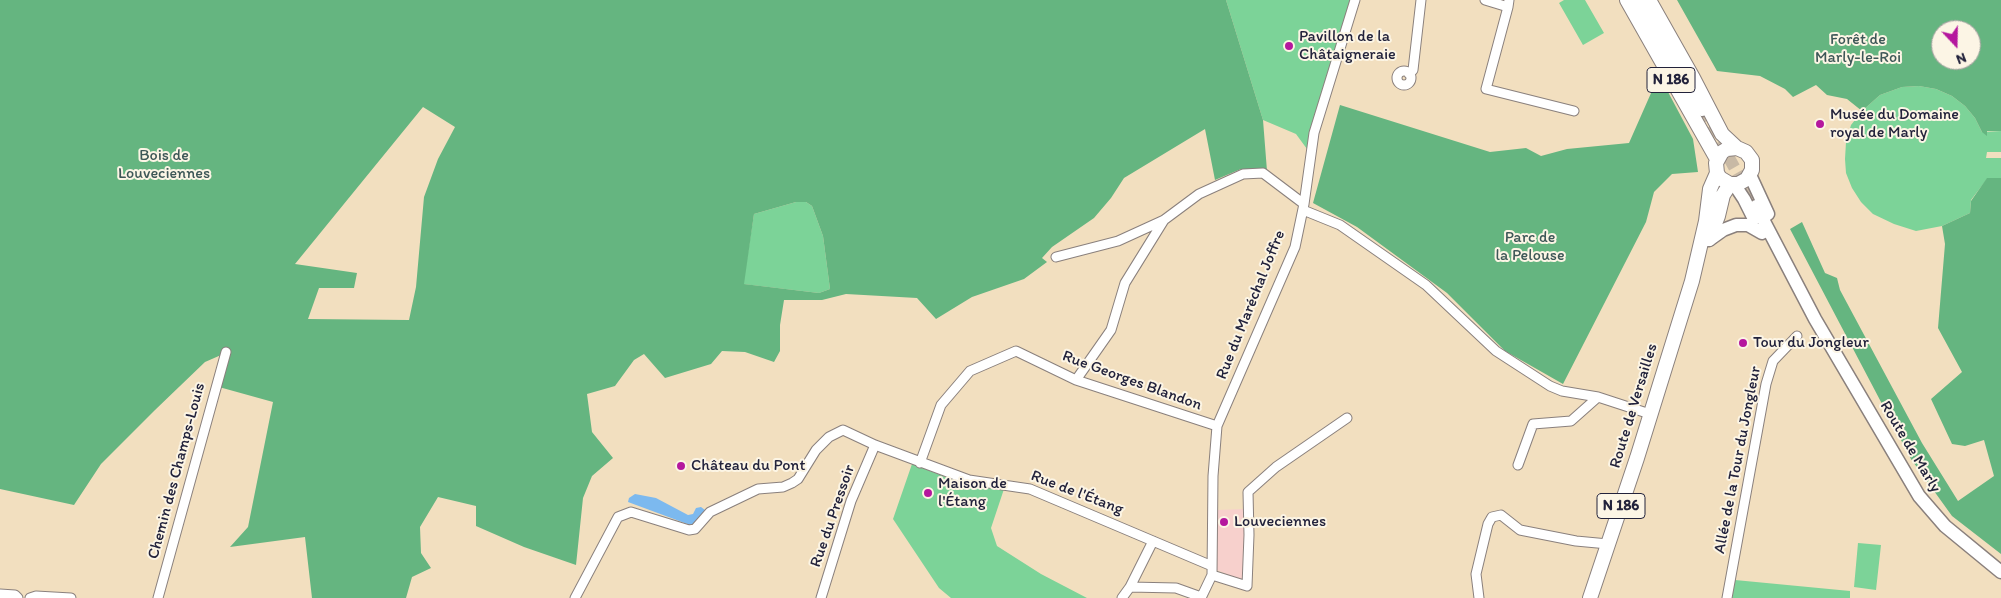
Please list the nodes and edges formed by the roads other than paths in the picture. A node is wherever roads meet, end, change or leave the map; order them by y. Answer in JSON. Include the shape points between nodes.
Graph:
{"nodes":[{"id":1,"x":1355,"y":0,"type":"edge"},
{"id":2,"x":1421,"y":0,"type":"edge"},
{"id":3,"x":1484,"y":0,"type":"edge"},
{"id":4,"x":1627,"y":0,"type":"edge"},
{"id":5,"x":1638,"y":0,"type":"edge"},
{"id":6,"x":1649,"y":0,"type":"edge"},
{"id":7,"x":1508,"y":4,"type":"edge"},
{"id":8,"x":1409,"y":74,"type":"dead end"},
{"id":9,"x":1702,"y":110,"type":"tunnel mouth"},
{"id":10,"x":1574,"y":112,"type":"dead end"},
{"id":11,"x":1737,"y":148,"type":"junction"},
{"id":12,"x":1717,"y":166,"type":"junction"},
{"id":13,"x":1750,"y":175,"type":"junction"},
{"id":14,"x":1732,"y":184,"type":"junction"},
{"id":15,"x":1756,"y":206,"type":"tunnel mouth"},
{"id":16,"x":1303,"y":207,"type":"junction"},
{"id":17,"x":1164,"y":220,"type":"junction"},
{"id":18,"x":1762,"y":233,"type":"junction"},
{"id":19,"x":1709,"y":240,"type":"junction"},
{"id":20,"x":1056,"y":257,"type":"dead end"},
{"id":21,"x":1692,"y":281,"type":"junction"},
{"id":22,"x":1815,"y":319,"type":"junction"},
{"id":23,"x":1797,"y":336,"type":"dead end"},
{"id":24,"x":226,"y":352,"type":"dead end"},
{"id":25,"x":1076,"y":380,"type":"junction"},
{"id":26,"x":1598,"y":397,"type":"junction"},
{"id":27,"x":1650,"y":414,"type":"junction"},
{"id":28,"x":1347,"y":418,"type":"dead end"},
{"id":29,"x":1217,"y":426,"type":"junction"},
{"id":30,"x":875,"y":445,"type":"junction"},
{"id":31,"x":920,"y":463,"type":"junction"},
{"id":32,"x":1518,"y":465,"type":"dead end"},
{"id":33,"x":1153,"y":540,"type":"junction"},
{"id":34,"x":1608,"y":544,"type":"junction"},
{"id":35,"x":1212,"y":570,"type":"junction"},
{"id":36,"x":2001,"y":572,"type":"edge"},
{"id":37,"x":1130,"y":587,"type":"junction"},
{"id":38,"x":0,"y":594,"type":"edge"},
{"id":39,"x":18,"y":598,"type":"edge"},
{"id":40,"x":30,"y":598,"type":"edge"},
{"id":41,"x":71,"y":598,"type":"edge"},
{"id":42,"x":158,"y":598,"type":"edge"},
{"id":43,"x":575,"y":598,"type":"edge"},
{"id":44,"x":821,"y":598,"type":"edge"},
{"id":45,"x":1122,"y":598,"type":"edge"},
{"id":46,"x":1201,"y":598,"type":"edge"},
{"id":47,"x":1478,"y":598,"type":"edge"},
{"id":48,"x":1590,"y":598,"type":"edge"},
{"id":49,"x":1727,"y":598,"type":"edge"}],
"edges":[{"from":1,"to":16,"type":"street","name":"Rue du Maréchal Joffre","via":[[1314,133]]},
{"from":2,"to":8,"type":"street","via":[[1413,70]]},
{"from":3,"to":7,"type":"street"},
{"from":4,"to":12,"type":"main road","number":"N 186"},
{"from":5,"to":9,"type":"main road"},
{"from":6,"to":11,"type":"main road","number":"N 186","via":[[1722,134]]},
{"from":7,"to":10,"type":"street","via":[[1486,89]]},
{"from":11,"to":12,"type":"main road","via":[[1727,149]]},
{"from":11,"to":13,"type":"main road","via":[[1752,160]]},
{"from":12,"to":14,"type":"main road","via":[[1725,182]]},
{"from":12,"to":21,"type":"main road","name":"Route de Versailles","number":"N 186"},
{"from":13,"to":14,"type":"main road","via":[[1743,182]]},
{"from":13,"to":22,"type":"main road","name":"Route de Marly"},
{"from":14,"to":18,"type":"main road","name":"Route de Marly"},
{"from":14,"to":19,"type":"main road","name":"Route de Versailles","number":"N 186","via":[[1723,194]]},
{"from":15,"to":22,"type":"main road","name":"Route de Marly"},
{"from":16,"to":17,"type":"street","via":[[1263,173],[1243,174],[1199,194]]},
{"from":16,"to":26,"type":"street","via":[[1340,225],[1426,285],[1496,351],[1562,391]]},
{"from":16,"to":29,"type":"street","name":"Rue du Maréchal Joffre","via":[[1295,247]]},
{"from":17,"to":20,"type":"street","via":[[1118,241]]},
{"from":17,"to":25,"type":"street","via":[[1125,283],[1111,330]]},
{"from":18,"to":19,"type":"main road","via":[[1748,225],[1736,225]]},
{"from":18,"to":22,"type":"main road","name":"Route de Marly"},
{"from":19,"to":21,"type":"main road","name":"Route de Versailles","number":"N 186"},
{"from":21,"to":27,"type":"main road","name":"Route de Versailles","number":"N 186"},
{"from":22,"to":36,"type":"main road","name":"Route de Marly","via":[[1919,496],[1945,526]]},
{"from":23,"to":49,"type":"street","name":"Allée de la Tour du Jongleur","via":[[1773,361],[1766,384]]},
{"from":24,"to":42,"type":"street","name":"Chemin des Champs-Louis"},
{"from":25,"to":29,"type":"street","name":"Rue Georges Blandon"},
{"from":25,"to":31,"type":"street","name":"Rue Georges Blandon","via":[[1016,352],[970,371],[940,405]]},
{"from":26,"to":27,"type":"street"},
{"from":26,"to":32,"type":"street","via":[[1571,421],[1533,424]]},
{"from":27,"to":34,"type":"main road","name":"Route de Versailles","number":"N 186"},
{"from":28,"to":35,"type":"street","name":"Rue de l'Étang","via":[[1276,467],[1248,492],[1247,586]]},
{"from":29,"to":35,"type":"street","name":"Rue du Maréchal Joffre"},
{"from":30,"to":31,"type":"street","name":"Rue de l'Étang"},
{"from":30,"to":43,"type":"street","name":"Rue de l'Étang","via":[[843,430],[829,437],[816,450],[798,479],[783,487],[758,489],[710,512],[695,529],[689,530],[631,512],[618,517]]},
{"from":30,"to":44,"type":"street","name":"Rue du Pressoir","via":[[851,501]]},
{"from":31,"to":33,"type":"street","name":"Rue de l'Étang","via":[[973,481],[1030,488]]},
{"from":33,"to":35,"type":"street","name":"Rue de l'Étang"},
{"from":33,"to":37,"type":"street"},
{"from":34,"to":47,"type":"street","via":[[1520,530],[1501,515],[1492,517],[1476,574]]},
{"from":34,"to":48,"type":"main road","name":"Route de Versailles","number":"N 186"},
{"from":35,"to":46,"type":"street"},
{"from":37,"to":45,"type":"street"},
{"from":37,"to":46,"type":"street","via":[[1176,588]]},
{"from":38,"to":39,"type":"street"},
{"from":40,"to":41,"type":"street"}]}
